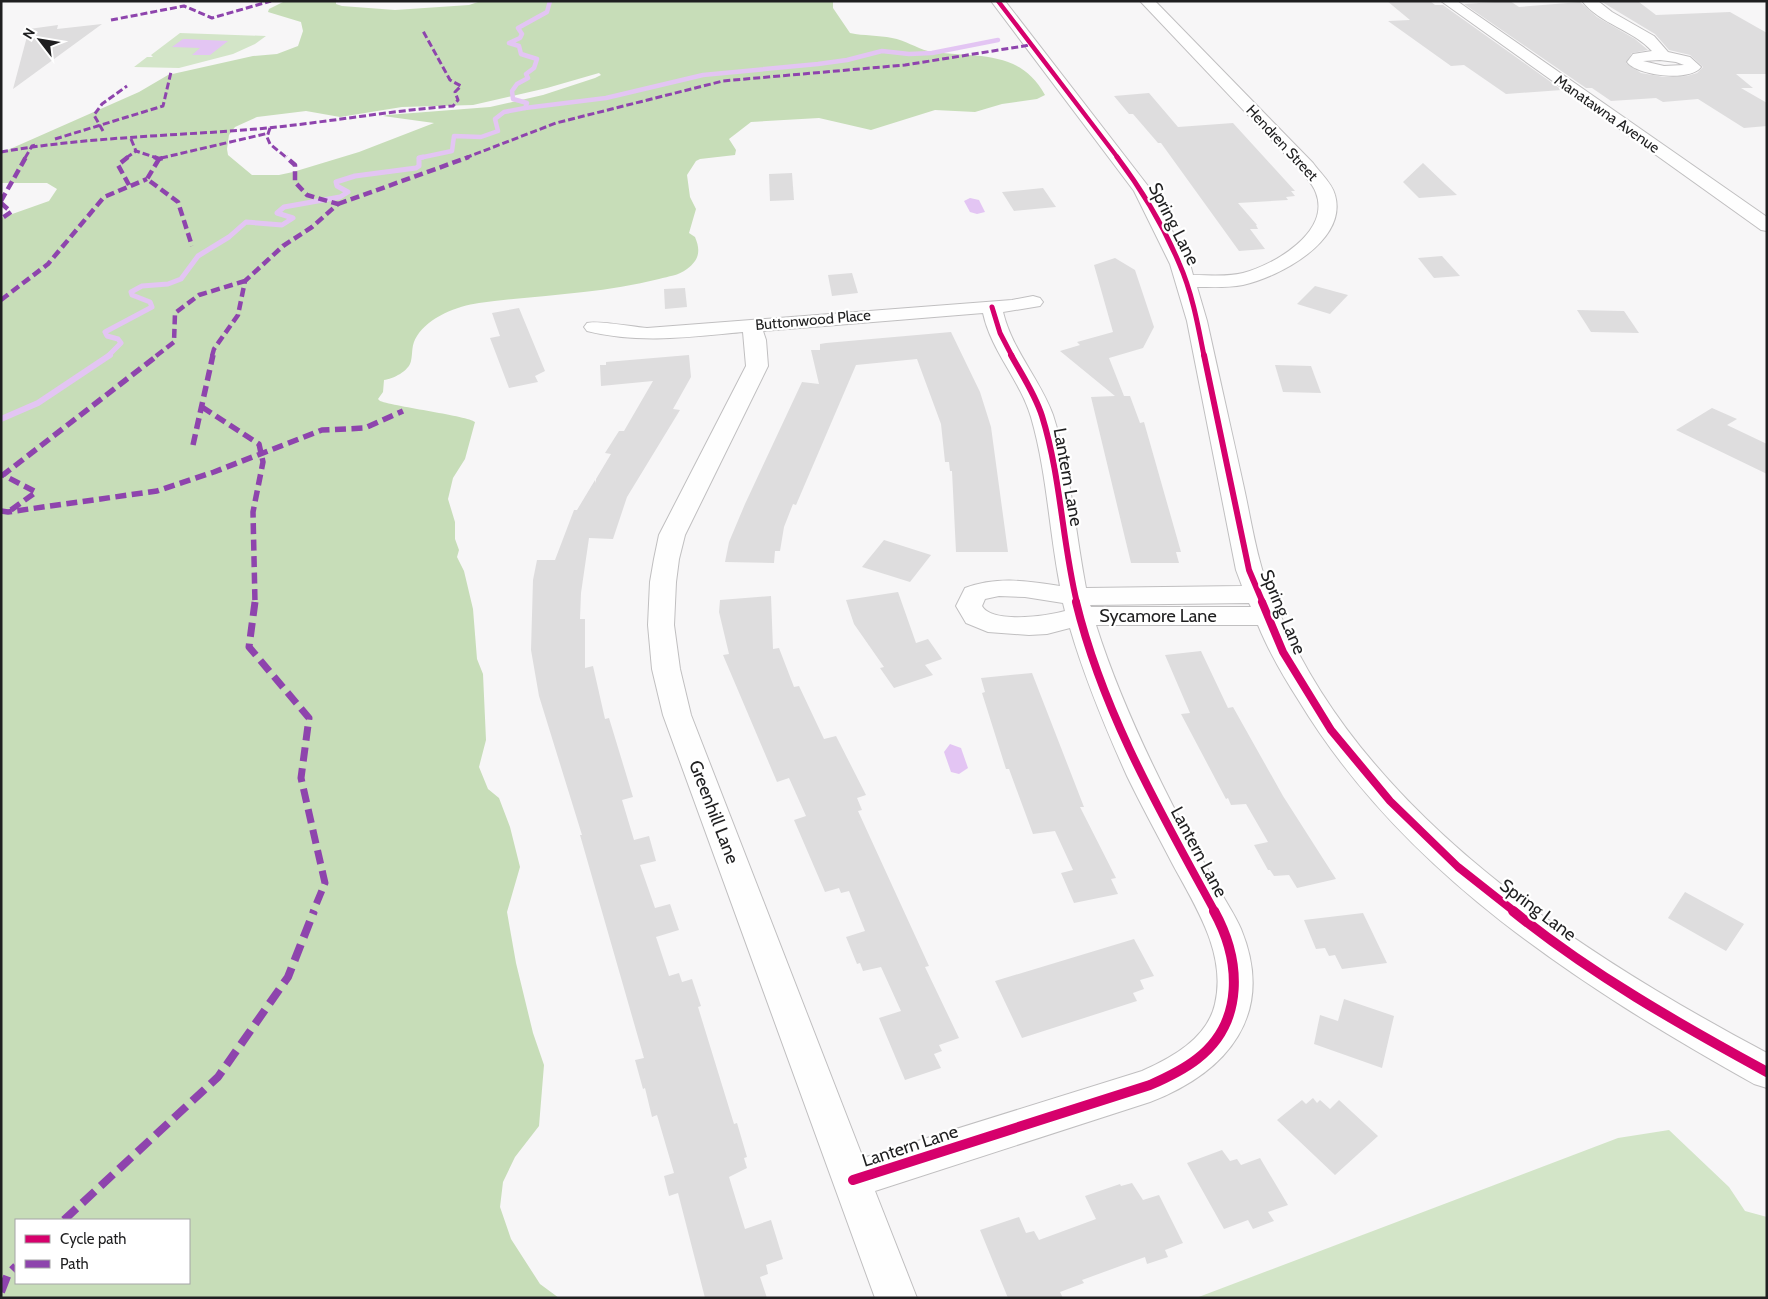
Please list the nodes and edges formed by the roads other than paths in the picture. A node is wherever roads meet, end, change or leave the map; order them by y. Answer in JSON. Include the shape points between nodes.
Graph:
{"nodes":[{"id":1,"x":998,"y":1,"type":"edge"},
{"id":2,"x":1147,"y":1,"type":"edge"},
{"id":3,"x":1448,"y":1,"type":"edge"},
{"id":4,"x":1589,"y":1,"type":"edge"},
{"id":5,"x":1665,"y":57,"type":"dead end"},
{"id":6,"x":1767,"y":226,"type":"edge"},
{"id":7,"x":1186,"y":281,"type":"junction"},
{"id":8,"x":1033,"y":302,"type":"dead end"},
{"id":9,"x":992,"y":307,"type":"junction"},
{"id":10,"x":751,"y":325,"type":"junction"},
{"id":11,"x":594,"y":327,"type":"dead end"},
{"id":12,"x":1260,"y":605,"type":"junction"},
{"id":13,"x":1077,"y":606,"type":"junction"},
{"id":14,"x":1767,"y":1072,"type":"edge"},
{"id":15,"x":853,"y":1180,"type":"junction"},
{"id":16,"x":896,"y":1298,"type":"edge"}],
"edges":[{"from":1,"to":7,"type":"street","name":"Spring Lane","via":[[1142,190]]},
{"from":2,"to":7,"type":"street","name":"Hendren Street","via":[[1306,167],[1322,186],[1327,203],[1320,232],[1285,261],[1246,278]]},
{"from":3,"to":6,"type":"street","name":"Manatawna Avenue"},
{"from":4,"to":5,"type":"street","via":[[1649,39]]},
{"from":7,"to":12,"type":"street","name":"Spring Lane","via":[[1249,570]]},
{"from":8,"to":9,"type":"street","name":"Buttonwood Place"},
{"from":9,"to":10,"type":"street","name":"Buttonwood Place"},
{"from":9,"to":13,"type":"street","name":"Lantern Lane","via":[[997,325],[1026,378],[1041,415]]},
{"from":10,"to":11,"type":"street","name":"Buttonwood Place","via":[[647,334]]},
{"from":10,"to":15,"type":"street","name":"Greenhill Lane","via":[[758,354],[757,366],[672,535],[660,592],[662,648],[666,677],[677,714]]},
{"from":12,"to":13,"type":"street","name":"Sycamore Lane"},
{"from":12,"to":14,"type":"street","name":"Spring Lane","via":[[1284,657],[1322,718],[1371,780],[1430,840],[1565,950],[1669,1018]]},
{"from":13,"to":15,"type":"street","name":"Lantern Lane","via":[[1123,737],[1224,930],[1233,954],[1236,979],[1226,1024],[1197,1061],[1176,1075]]},
{"from":15,"to":16,"type":"street","name":"Greenhill Lane"}]}
